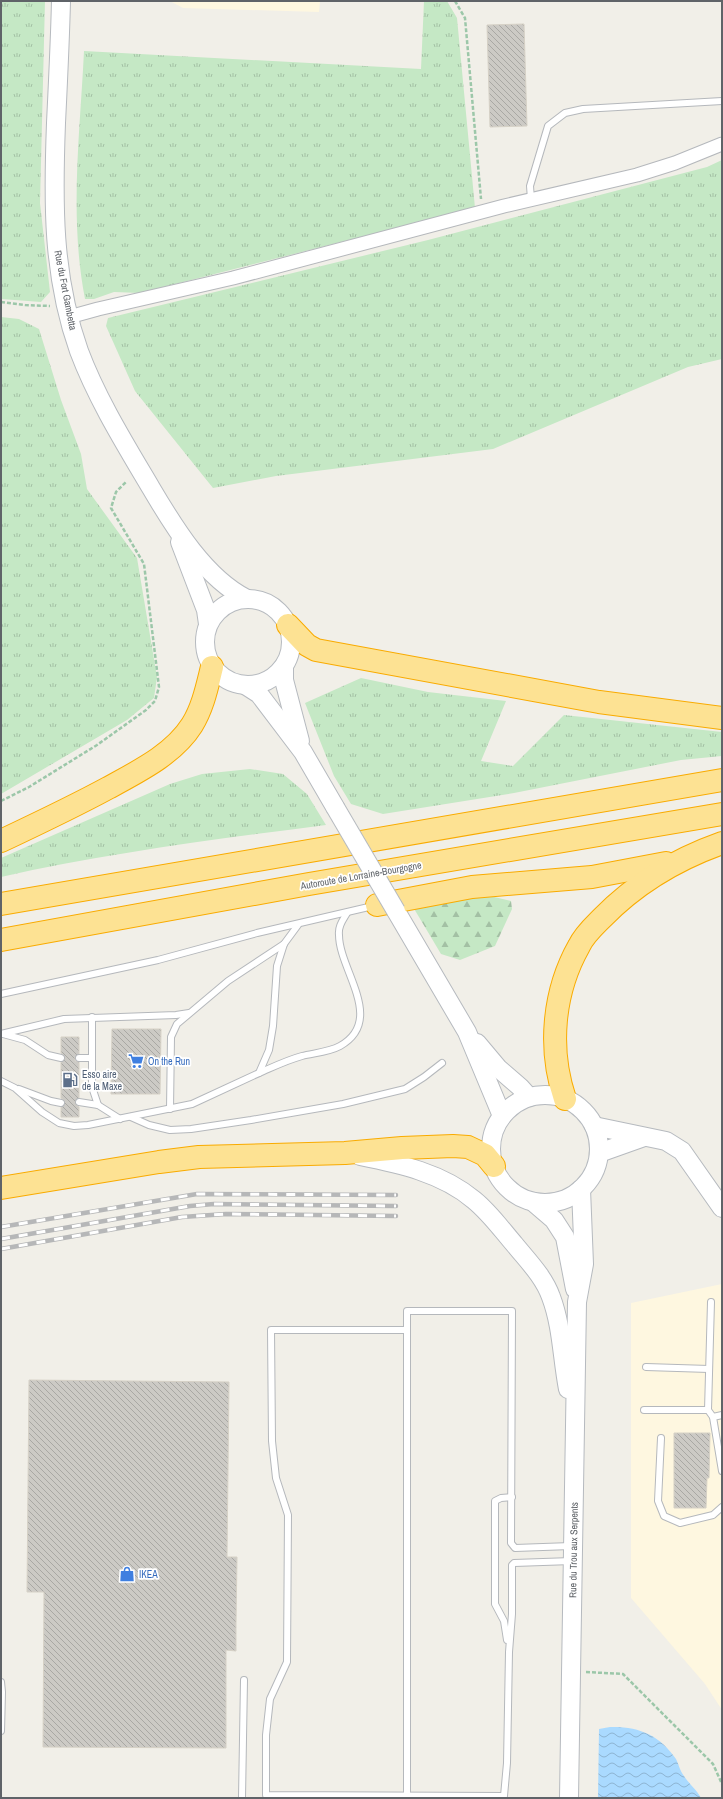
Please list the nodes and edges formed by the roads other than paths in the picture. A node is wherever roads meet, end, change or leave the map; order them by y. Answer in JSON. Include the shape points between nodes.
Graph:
{"nodes":[{"id":1,"x":61,"y":1,"type":"edge"},
{"id":2,"x":722,"y":100,"type":"edge"},
{"id":3,"x":722,"y":144,"type":"edge"},
{"id":4,"x":531,"y":200,"type":"junction"},
{"id":5,"x":68,"y":311,"type":"junction"},
{"id":6,"x":176,"y":530,"type":"junction"},
{"id":7,"x":247,"y":599,"type":"junction"},
{"id":8,"x":208,"y":624,"type":"junction"},
{"id":9,"x":288,"y":626,"type":"junction"},
{"id":10,"x":284,"y":666,"type":"junction"},
{"id":11,"x":212,"y":668,"type":"junction"},
{"id":12,"x":245,"y":686,"type":"junction"},
{"id":13,"x":722,"y":718,"type":"edge"},
{"id":14,"x":302,"y":752,"type":"junction"},
{"id":15,"x":722,"y":780,"type":"edge"},
{"id":16,"x":722,"y":814,"type":"edge"},
{"id":17,"x":1,"y":841,"type":"edge"},
{"id":18,"x":722,"y":843,"type":"edge"},
{"id":19,"x":679,"y":860,"type":"junction"},
{"id":20,"x":1,"y":904,"type":"edge"},
{"id":21,"x":386,"y":908,"type":"junction"},
{"id":22,"x":348,"y":912,"type":"junction"},
{"id":23,"x":298,"y":924,"type":"junction"},
{"id":24,"x":1,"y":940,"type":"edge"},
{"id":25,"x":284,"y":944,"type":"junction"},
{"id":26,"x":1,"y":994,"type":"edge"},
{"id":27,"x":190,"y":1012,"type":"junction"},
{"id":28,"x":92,"y":1017,"type":"junction"},
{"id":29,"x":467,"y":1032,"type":"junction"},
{"id":30,"x":1,"y":1034,"type":"edge"},
{"id":31,"x":61,"y":1058,"type":"dead end"},
{"id":32,"x":79,"y":1058,"type":"dead end"},
{"id":33,"x":92,"y":1058,"type":"junction"},
{"id":34,"x":442,"y":1063,"type":"dead end"},
{"id":35,"x":259,"y":1072,"type":"junction"},
{"id":36,"x":1,"y":1081,"type":"edge"},
{"id":37,"x":16,"y":1088,"type":"junction"},
{"id":38,"x":529,"y":1097,"type":"junction"},
{"id":39,"x":565,"y":1099,"type":"junction"},
{"id":40,"x":79,"y":1102,"type":"dead end"},
{"id":41,"x":61,"y":1103,"type":"dead end"},
{"id":42,"x":98,"y":1105,"type":"junction"},
{"id":43,"x":170,"y":1109,"type":"junction"},
{"id":44,"x":502,"y":1116,"type":"junction"},
{"id":45,"x":131,"y":1117,"type":"junction"},
{"id":46,"x":120,"y":1119,"type":"junction"},
{"id":47,"x":594,"y":1126,"type":"junction"},
{"id":48,"x":645,"y":1137,"type":"junction"},
{"id":49,"x":345,"y":1153,"type":"junction"},
{"id":50,"x":599,"y":1153,"type":"junction"},
{"id":51,"x":494,"y":1166,"type":"junction"},
{"id":52,"x":1,"y":1188,"type":"edge"},
{"id":53,"x":581,"y":1189,"type":"junction"},
{"id":54,"x":533,"y":1202,"type":"junction"},
{"id":55,"x":722,"y":1208,"type":"edge"},
{"id":56,"x":577,"y":1302,"type":"junction"},
{"id":57,"x":712,"y":1302,"type":"dead end"},
{"id":58,"x":407,"y":1330,"type":"junction"},
{"id":59,"x":646,"y":1367,"type":"dead end"},
{"id":60,"x":709,"y":1370,"type":"junction"},
{"id":61,"x":644,"y":1410,"type":"dead end"},
{"id":62,"x":708,"y":1410,"type":"junction"},
{"id":63,"x":722,"y":1415,"type":"edge"},
{"id":64,"x":713,"y":1417,"type":"junction"},
{"id":65,"x":575,"y":1419,"type":"junction"},
{"id":66,"x":661,"y":1438,"type":"dead end"},
{"id":67,"x":722,"y":1471,"type":"edge"},
{"id":68,"x":512,"y":1497,"type":"junction"},
{"id":69,"x":722,"y":1507,"type":"edge"},
{"id":70,"x":573,"y":1554,"type":"junction"},
{"id":71,"x":509,"y":1652,"type":"junction"},
{"id":72,"x":244,"y":1680,"type":"dead end"},
{"id":73,"x":1,"y":1682,"type":"edge"},
{"id":74,"x":1,"y":1731,"type":"edge"},
{"id":75,"x":266,"y":1795,"type":"junction"},
{"id":76,"x":407,"y":1795,"type":"junction"},
{"id":77,"x":242,"y":1798,"type":"edge"},
{"id":78,"x":259,"y":1798,"type":"edge"},
{"id":79,"x":569,"y":1798,"type":"edge"}],
"edges":[{"from":1,"to":5,"type":"main road","name":"Rue du Fort Gambetta","via":[[54,192],[58,265]]},
{"from":2,"to":4,"type":"lane","via":[[583,109],[565,113],[548,126],[530,186]]},
{"from":3,"to":4,"type":"street","via":[[637,175]]},
{"from":4,"to":5,"type":"street","via":[[233,278],[98,309]]},
{"from":5,"to":6,"type":"main road","name":"Rue du Fort Gambetta","via":[[80,352],[95,386],[119,434]]},
{"from":6,"to":7,"type":"main road","name":"Rue du Fort Gambetta","via":[[214,574],[232,591]]},
{"from":6,"to":8,"type":"main road","name":"Rue du Fort Gambetta","via":[[206,610]]},
{"from":7,"to":8,"type":"main road","via":[[235,600],[224,606],[214,614]]},
{"from":7,"to":9,"type":"main road","via":[[260,600],[272,606],[281,614]]},
{"from":8,"to":11,"type":"main road","via":[[204,639],[206,654]]},
{"from":9,"to":10,"type":"main road","via":[[291,639]]},
{"from":9,"to":13,"type":"highway","via":[[306,645],[316,650],[599,702]]},
{"from":10,"to":12,"type":"main road","via":[[273,677],[260,684]]},
{"from":10,"to":14,"type":"main road","via":[[284,680]]},
{"from":11,"to":12,"type":"main road","via":[[221,677]]},
{"from":11,"to":17,"type":"highway","via":[[200,709],[182,738],[170,749],[143,769]]},
{"from":12,"to":14,"type":"main road","via":[[259,694]]},
{"from":14,"to":21,"type":"main road","bridge":true,"via":[[335,806]]},
{"from":15,"to":20,"type":"highway"},
{"from":16,"to":24,"type":"highway","name":"Autoroute de Lorraine-Bourgogne","via":[[309,884]]},
{"from":18,"to":19,"type":"highway"},
{"from":19,"to":21,"type":"highway","via":[[592,877],[472,887]]},
{"from":19,"to":39,"type":"highway","via":[[624,895],[579,945],[565,977],[555,1021],[555,1052]]},
{"from":21,"to":22,"type":"lane"},
{"from":21,"to":29,"type":"main road"},
{"from":22,"to":23,"type":"lane"},
{"from":22,"to":35,"type":"lane","via":[[340,924],[338,935],[361,1008],[359,1024],[352,1036],[341,1046],[300,1056]]},
{"from":23,"to":25,"type":"lane"},
{"from":23,"to":26,"type":"lane","via":[[158,960]]},
{"from":25,"to":27,"type":"lane","via":[[228,981]]},
{"from":25,"to":35,"type":"lane","via":[[277,966],[269,1050]]},
{"from":27,"to":28,"type":"lane","via":[[176,1015]]},
{"from":27,"to":43,"type":"lane","via":[[177,1024],[171,1037]]},
{"from":28,"to":30,"type":"lane","via":[[64,1018]]},
{"from":28,"to":33,"type":"lane"},
{"from":29,"to":38,"type":"main road","via":[[498,1068]]},
{"from":29,"to":44,"type":"main road"},
{"from":30,"to":31,"type":"lane","via":[[25,1040],[48,1055]]},
{"from":32,"to":33,"type":"lane"},
{"from":33,"to":42,"type":"lane","via":[[92,1087]]},
{"from":34,"to":45,"type":"lane","via":[[405,1089],[343,1104],[251,1120],[170,1130]]},
{"from":35,"to":43,"type":"lane","via":[[192,1104]]},
{"from":36,"to":37,"type":"lane"},
{"from":37,"to":41,"type":"lane"},
{"from":37,"to":46,"type":"lane","via":[[42,1112],[59,1123],[74,1126]]},
{"from":38,"to":39,"type":"main road","via":[[553,1095]]},
{"from":38,"to":44,"type":"main road","via":[[514,1105]]},
{"from":39,"to":47,"type":"main road","via":[[577,1105]]},
{"from":40,"to":42,"type":"lane"},
{"from":42,"to":46,"type":"lane"},
{"from":43,"to":45,"type":"lane"},
{"from":44,"to":51,"type":"main road","via":[[494,1132],[491,1149]]},
{"from":45,"to":46,"type":"lane"},
{"from":47,"to":48,"type":"main road"},
{"from":47,"to":50,"type":"main road"},
{"from":48,"to":50,"type":"main road"},
{"from":48,"to":55,"type":"main road","via":[[666,1142],[682,1151]]},
{"from":49,"to":51,"type":"highway","via":[[402,1148],[468,1147],[485,1155]]},
{"from":49,"to":52,"type":"highway","via":[[199,1158],[152,1163]]},
{"from":49,"to":65,"type":"main road","via":[[425,1172],[464,1192],[487,1212],[540,1275],[551,1296],[557,1316],[563,1364]]},
{"from":50,"to":53,"type":"main road","via":[[590,1179]]},
{"from":51,"to":54,"type":"main road","via":[[509,1189]]},
{"from":53,"to":54,"type":"main road","via":[[559,1201]]},
{"from":53,"to":56,"type":"main road","name":"Rue du Trou aux Serpents","via":[[584,1264]]},
{"from":54,"to":56,"type":"main road","name":"Rue du Trou aux Serpents","via":[[554,1220],[565,1237]]},
{"from":56,"to":65,"type":"main road","name":"Rue du Trou aux Serpents"},
{"from":57,"to":60,"type":"lane"},
{"from":58,"to":68,"type":"lane","via":[[407,1311],[512,1311]]},
{"from":58,"to":75,"type":"lane","via":[[271,1330],[272,1441],[276,1478],[288,1515],[287,1662],[270,1699],[266,1735]]},
{"from":58,"to":76,"type":"lane"},
{"from":59,"to":60,"type":"lane"},
{"from":60,"to":62,"type":"lane"},
{"from":61,"to":62,"type":"lane"},
{"from":62,"to":64,"type":"lane"},
{"from":63,"to":64,"type":"lane"},
{"from":64,"to":67,"type":"lane"},
{"from":65,"to":70,"type":"main road","name":"Rue du Trou aux Serpents"},
{"from":66,"to":69,"type":"lane","via":[[658,1501],[664,1516],[680,1523],[713,1515]]},
{"from":68,"to":70,"type":"lane","via":[[511,1543],[515,1548]]},
{"from":68,"to":71,"type":"lane","via":[[501,1498],[495,1502],[495,1604],[504,1621]]},
{"from":70,"to":71,"type":"lane","via":[[514,1563],[512,1566]]},
{"from":70,"to":79,"type":"main road","name":"Rue du Trou aux Serpents"},
{"from":71,"to":76,"type":"lane","via":[[504,1796]]},
{"from":72,"to":77,"type":"lane"},
{"from":73,"to":74,"type":"lane"},
{"from":75,"to":76,"type":"lane"},
{"from":75,"to":78,"type":"lane"}]}
